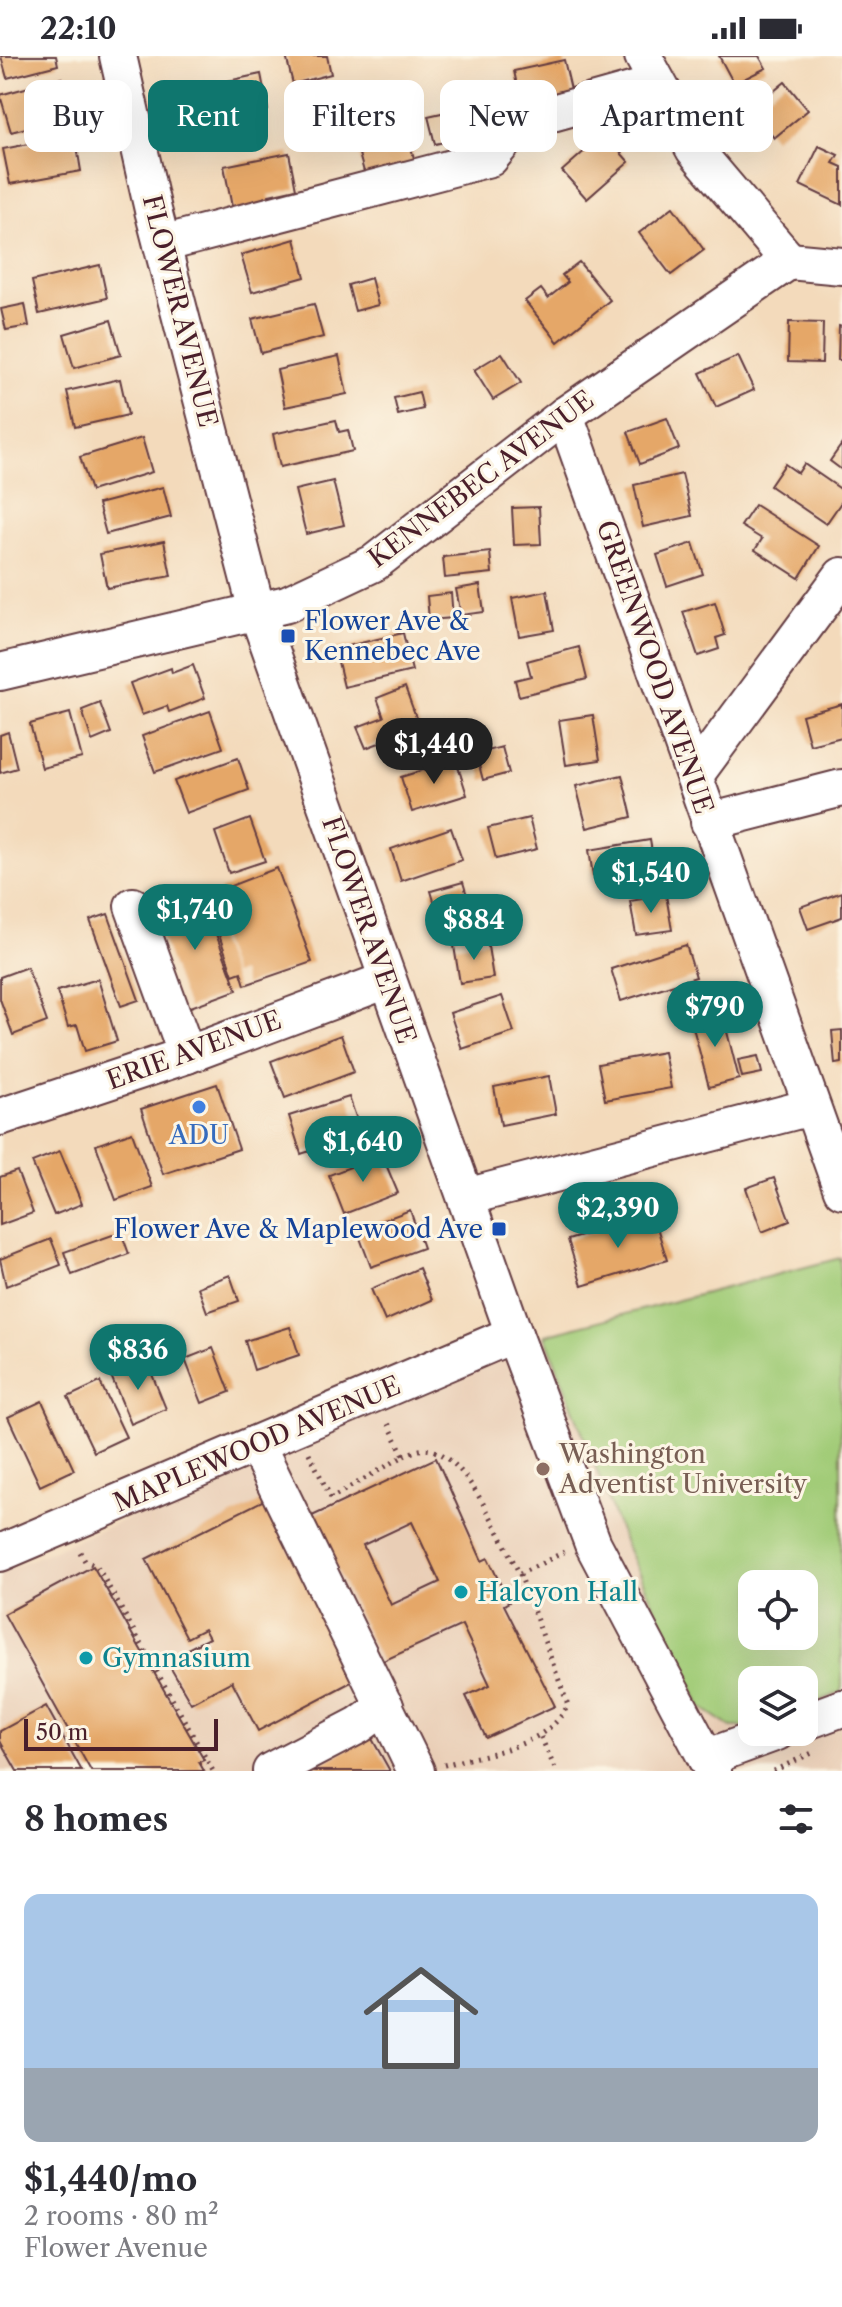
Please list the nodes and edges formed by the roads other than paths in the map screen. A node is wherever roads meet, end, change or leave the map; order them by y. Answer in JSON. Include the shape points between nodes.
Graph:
{"nodes":[{"id":1,"x":118,"y":56,"type":"edge"},
{"id":2,"x":650,"y":70,"type":"edge"},
{"id":3,"x":162,"y":244,"type":"junction"},
{"id":4,"x":789,"y":261,"type":"junction"},
{"id":5,"x":842,"y":266,"type":"edge"},
{"id":6,"x":565,"y":415,"type":"junction"},
{"id":7,"x":842,"y":576,"type":"edge"},
{"id":8,"x":257,"y":611,"type":"junction"},
{"id":9,"x":0,"y":672,"type":"edge"},
{"id":10,"x":695,"y":775,"type":"junction"},
{"id":11,"x":842,"y":788,"type":"edge"},
{"id":12,"x":709,"y":822,"type":"junction"},
{"id":13,"x":133,"y":906,"type":"dead end"},
{"id":14,"x":387,"y":980,"type":"junction"},
{"id":15,"x":187,"y":1055,"type":"junction"},
{"id":16,"x":811,"y":1107,"type":"junction"},
{"id":17,"x":0,"y":1117,"type":"edge"},
{"id":18,"x":842,"y":1190,"type":"edge"},
{"id":19,"x":466,"y":1197,"type":"junction"},
{"id":20,"x":514,"y":1334,"type":"junction"},
{"id":21,"x":256,"y":1444,"type":"junction"},
{"id":22,"x":0,"y":1553,"type":"edge"},
{"id":23,"x":385,"y":1706,"type":"junction"},
{"id":24,"x":842,"y":1708,"type":"edge"},
{"id":25,"x":818,"y":1717,"type":"edge"},
{"id":26,"x":748,"y":1746,"type":"edge"},
{"id":27,"x":710,"y":1764,"type":"edge"},
{"id":28,"x":427,"y":1769,"type":"edge"},
{"id":29,"x":271,"y":1771,"type":"edge"}],
"edges":[{"from":1,"to":3,"type":"street","name":"FLOWER AVENUE"},
{"from":2,"to":3,"type":"street","via":[[520,122],[490,158]]},
{"from":2,"to":4,"type":"street","via":[[694,149]]},
{"from":3,"to":8,"type":"street","name":"FLOWER AVENUE"},
{"from":4,"to":5,"type":"street"},
{"from":4,"to":6,"type":"street","name":"KENNEBEC AVENUE"},
{"from":6,"to":8,"type":"street","name":"KENNEBEC AVENUE","via":[[374,563],[287,604]]},
{"from":6,"to":10,"type":"street","name":"GREENWOOD AVENUE"},
{"from":7,"to":10,"type":"street"},
{"from":8,"to":9,"type":"street","name":"KENNEBEC AVENUE"},
{"from":8,"to":14,"type":"street","name":"FLOWER AVENUE"},
{"from":10,"to":12,"type":"street","name":"GREENWOOD AVENUE"},
{"from":11,"to":12,"type":"street"},
{"from":12,"to":16,"type":"street","name":"GREENWOOD AVENUE"},
{"from":13,"to":15,"type":"street"},
{"from":14,"to":15,"type":"street","name":"ERIE AVENUE"},
{"from":14,"to":19,"type":"street","name":"FLOWER AVENUE"},
{"from":15,"to":17,"type":"street","name":"ERIE AVENUE"},
{"from":16,"to":18,"type":"street","name":"GREENWOOD AVENUE"},
{"from":16,"to":19,"type":"street"},
{"from":19,"to":20,"type":"street","name":"FLOWER AVENUE"},
{"from":20,"to":21,"type":"street","name":"MAPLEWOOD AVENUE"},
{"from":20,"to":27,"type":"street","name":"FLOWER AVENUE","via":[[592,1539]]},
{"from":21,"to":22,"type":"street","name":"MAPLEWOOD AVENUE"},
{"from":21,"to":23,"type":"street"},
{"from":23,"to":28,"type":"street"},
{"from":23,"to":29,"type":"street"},
{"from":24,"to":25,"type":"street"},
{"from":26,"to":27,"type":"street"}]}
